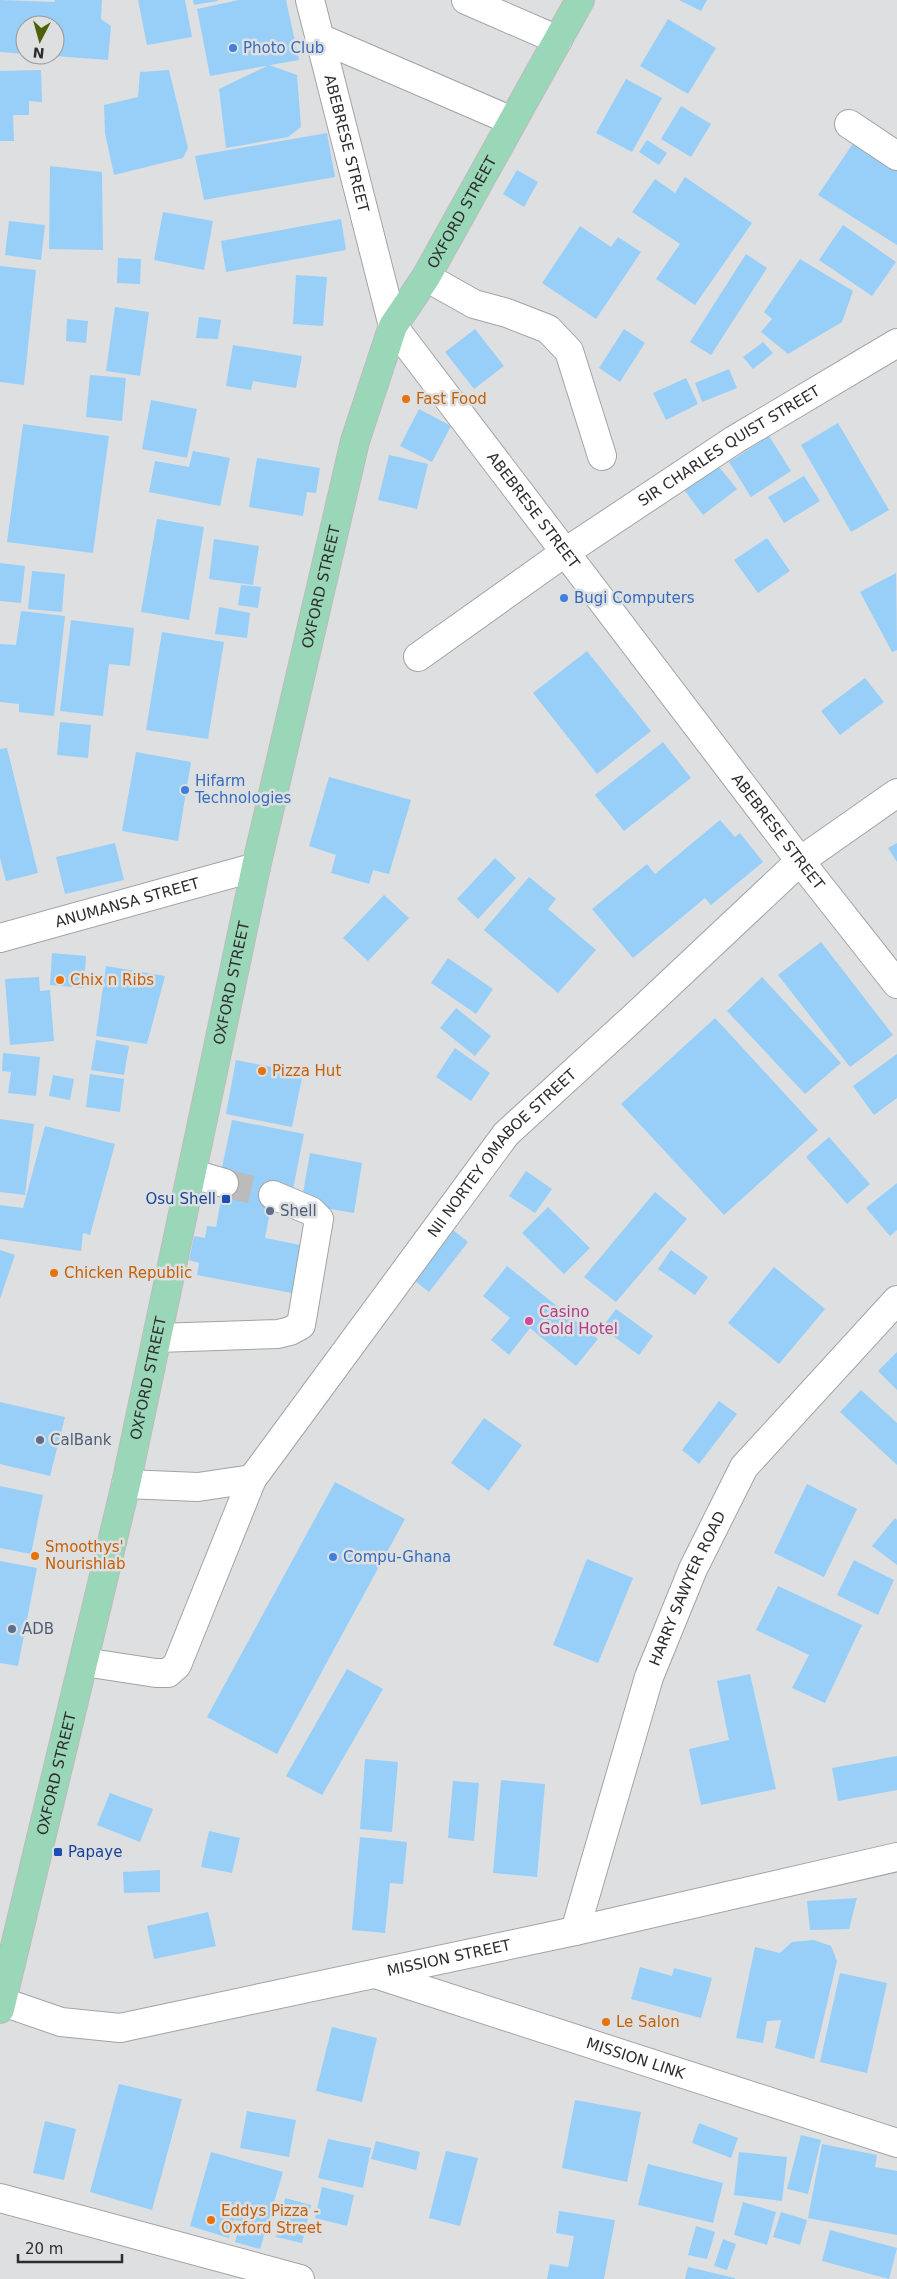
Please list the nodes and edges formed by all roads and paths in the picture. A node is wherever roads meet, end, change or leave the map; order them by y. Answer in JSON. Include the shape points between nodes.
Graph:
{"nodes":[{"id":1,"x":310,"y":0,"type":"edge"},
{"id":2,"x":466,"y":0,"type":"edge"},
{"id":3,"x":580,"y":0,"type":"edge"},
{"id":4,"x":320,"y":38,"type":"junction"},
{"id":5,"x":558,"y":40,"type":"junction"},
{"id":6,"x":512,"y":121,"type":"junction"},
{"id":7,"x":849,"y":124,"type":"dead end"},
{"id":8,"x":897,"y":156,"type":"edge"},
{"id":9,"x":426,"y":277,"type":"junction"},
{"id":10,"x":393,"y":326,"type":"junction"},
{"id":11,"x":897,"y":343,"type":"edge"},
{"id":12,"x":602,"y":456,"type":"dead end"},
{"id":13,"x":564,"y":552,"type":"junction"},
{"id":14,"x":418,"y":657,"type":"dead end"},
{"id":15,"x":897,"y":793,"type":"edge"},
{"id":16,"x":800,"y":861,"type":"junction"},
{"id":17,"x":256,"y":867,"type":"junction"},
{"id":18,"x":0,"y":938,"type":"edge"},
{"id":19,"x":897,"y":984,"type":"edge"},
{"id":20,"x":193,"y":1174,"type":"junction"},
{"id":21,"x":224,"y":1183,"type":"tunnel mouth"},
{"id":22,"x":273,"y":1194,"type":"tunnel mouth"},
{"id":23,"x":897,"y":1300,"type":"edge"},
{"id":24,"x":157,"y":1338,"type":"junction"},
{"id":25,"x":252,"y":1479,"type":"junction"},
{"id":26,"x":126,"y":1484,"type":"junction"},
{"id":27,"x":84,"y":1662,"type":"junction"},
{"id":28,"x":897,"y":1857,"type":"edge"},
{"id":29,"x":575,"y":1930,"type":"junction"},
{"id":30,"x":374,"y":1973,"type":"junction"},
{"id":31,"x":1,"y":2004,"type":"edge"},
{"id":32,"x":897,"y":2143,"type":"edge"},
{"id":33,"x":0,"y":2198,"type":"edge"},
{"id":34,"x":300,"y":2279,"type":"edge"}],
"edges":[{"from":1,"to":4,"type":"street","name":"ABEBRESE STREET"},
{"from":2,"to":5,"type":"street"},
{"from":3,"to":5,"type":"main road","name":"OXFORD STREET"},
{"from":4,"to":6,"type":"street"},
{"from":4,"to":10,"type":"street","name":"ABEBRESE STREET"},
{"from":5,"to":6,"type":"main road","name":"OXFORD STREET"},
{"from":6,"to":9,"type":"main road","name":"OXFORD STREET"},
{"from":7,"to":8,"type":"street"},
{"from":9,"to":10,"type":"main road","name":"OXFORD STREET"},
{"from":9,"to":12,"type":"street","via":[[474,304],[548,329],[570,351]]},
{"from":10,"to":13,"type":"street","name":"ABEBRESE STREET"},
{"from":10,"to":17,"type":"main road","name":"OXFORD STREET","via":[[355,441]]},
{"from":11,"to":13,"type":"street","name":"SIR CHARLES QUIST STREET","via":[[734,440]]},
{"from":13,"to":14,"type":"street","name":"SIR CHARLES QUIST STREET"},
{"from":13,"to":16,"type":"street","name":"ABEBRESE STREET"},
{"from":15,"to":16,"type":"street","name":"NII NORTEY OMABOE STREET"},
{"from":16,"to":19,"type":"street","name":"ABEBRESE STREET"},
{"from":16,"to":25,"type":"street","name":"NII NORTEY OMABOE STREET","via":[[506,1134]]},
{"from":17,"to":18,"type":"street","name":"ANUMANSA STREET"},
{"from":17,"to":20,"type":"main road","name":"OXFORD STREET"},
{"from":20,"to":21,"type":"street"},
{"from":20,"to":24,"type":"main road","name":"OXFORD STREET"},
{"from":22,"to":24,"type":"street","via":[[311,1211],[319,1219],[302,1325],[278,1334]]},
{"from":23,"to":29,"type":"street","name":"HARRY SAWYER ROAD","via":[[744,1467],[693,1569],[649,1677]]},
{"from":24,"to":26,"type":"main road","name":"OXFORD STREET"},
{"from":25,"to":26,"type":"street","via":[[198,1487]]},
{"from":25,"to":27,"type":"street","name":"NII NORTEY OMABOE STREET","via":[[177,1665],[168,1673],[156,1674]]},
{"from":26,"to":27,"type":"main road","name":"OXFORD STREET"},
{"from":27,"to":31,"type":"main road","name":"OXFORD STREET"},
{"from":28,"to":29,"type":"street","name":"MISSION STREET"},
{"from":29,"to":30,"type":"street","name":"MISSION STREET"},
{"from":30,"to":31,"type":"street","name":"MISSION STREET","via":[[120,2028],[61,2022]]},
{"from":30,"to":32,"type":"street","name":"MISSION LINK"},
{"from":33,"to":34,"type":"street"}]}
